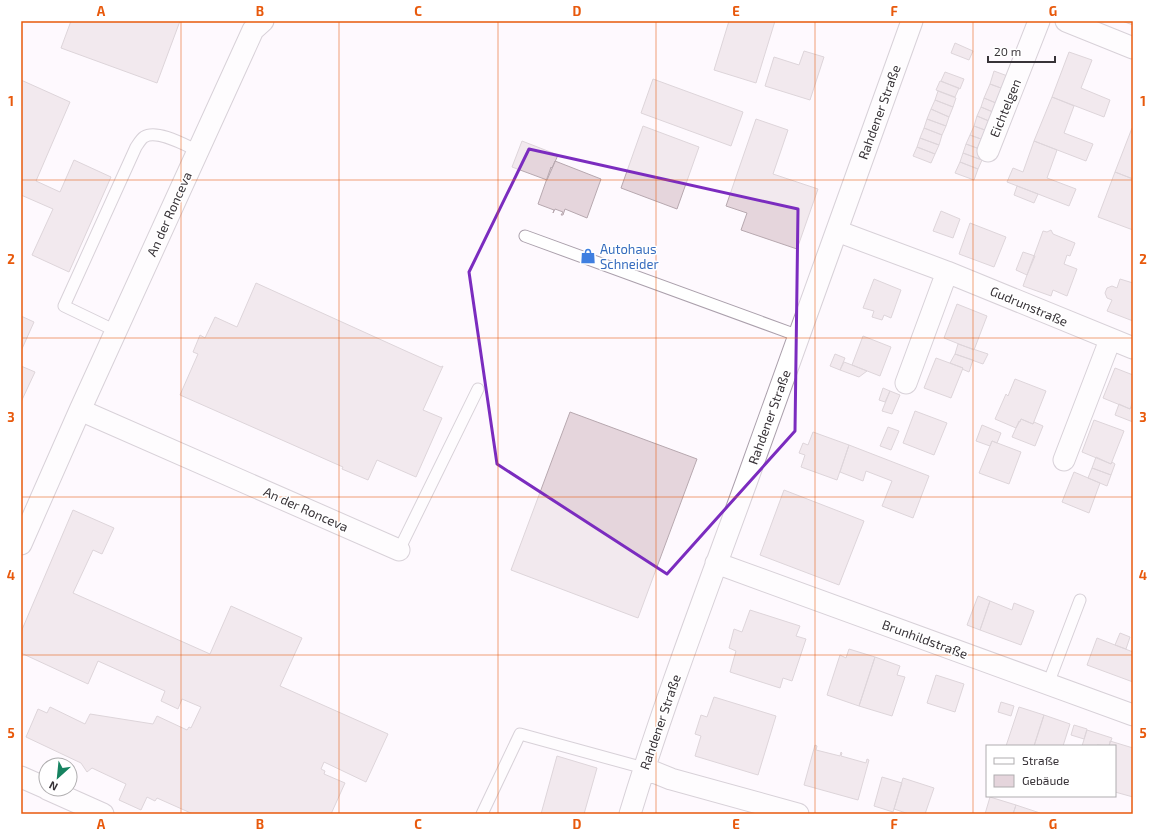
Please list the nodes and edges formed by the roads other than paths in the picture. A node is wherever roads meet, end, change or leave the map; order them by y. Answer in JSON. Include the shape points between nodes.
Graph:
{"nodes":[{"id":1,"x":263,"y":21,"type":"edge"},
{"id":2,"x":912,"y":21,"type":"edge"},
{"id":3,"x":1039,"y":21,"type":"edge"},
{"id":4,"x":1066,"y":21,"type":"edge"},
{"id":5,"x":1133,"y":48,"type":"edge"},
{"id":6,"x":198,"y":151,"type":"junction"},
{"id":7,"x":988,"y":151,"type":"dead end"},
{"id":8,"x":837,"y":231,"type":"junction"},
{"id":9,"x":525,"y":236,"type":"dead end"},
{"id":10,"x":947,"y":272,"type":"junction"},
{"id":11,"x":116,"y":331,"type":"junction"},
{"id":12,"x":799,"y":336,"type":"junction"},
{"id":13,"x":1110,"y":340,"type":"junction"},
{"id":14,"x":1133,"y":348,"type":"edge"},
{"id":15,"x":906,"y":383,"type":"dead end"},
{"id":16,"x":478,"y":389,"type":"dead end"},
{"id":17,"x":80,"y":410,"type":"junction"},
{"id":18,"x":1064,"y":460,"type":"dead end"},
{"id":19,"x":21,"y":544,"type":"edge"},
{"id":20,"x":399,"y":550,"type":"joint"},
{"id":21,"x":716,"y":564,"type":"junction"},
{"id":22,"x":1080,"y":600,"type":"dead end"},
{"id":23,"x":1048,"y":684,"type":"junction"},
{"id":24,"x":1133,"y":715,"type":"edge"},
{"id":25,"x":644,"y":768,"type":"junction"},
{"id":26,"x":21,"y":777,"type":"edge"},
{"id":27,"x":38,"y":785,"type":"edge"},
{"id":28,"x":65,"y":797,"type":"edge"},
{"id":29,"x":103,"y":814,"type":"edge"},
{"id":30,"x":482,"y":814,"type":"edge"},
{"id":31,"x":630,"y":814,"type":"edge"},
{"id":32,"x":798,"y":814,"type":"edge"}],
"edges":[{"from":1,"to":6,"type":"street","name":"An der Ronceva","via":[[253,30]]},
{"from":2,"to":8,"type":"street","name":"Rahdener Straße"},
{"from":3,"to":7,"type":"street","name":"Eichtelgen"},
{"from":4,"to":5,"type":"street"},
{"from":6,"to":11,"type":"street","name":"An der Ronceva"},
{"from":6,"to":11,"type":"lane","via":[[152,134],[142,138],[133,154],[64,306]]},
{"from":8,"to":10,"type":"street","name":"Gudrunstraße"},
{"from":8,"to":12,"type":"street","name":"Rahdener Straße"},
{"from":9,"to":12,"type":"lane"},
{"from":10,"to":13,"type":"street","name":"Gudrunstraße"},
{"from":10,"to":15,"type":"street"},
{"from":11,"to":17,"type":"street","name":"An der Ronceva"},
{"from":12,"to":21,"type":"street","name":"Rahdener Straße"},
{"from":13,"to":14,"type":"street","name":"Gudrunstraße"},
{"from":13,"to":18,"type":"street"},
{"from":16,"to":20,"type":"lane"},
{"from":17,"to":19,"type":"street","name":"An der Ronceva"},
{"from":17,"to":20,"type":"street","name":"An der Ronceva"},
{"from":21,"to":23,"type":"street","name":"Brunhildstraße"},
{"from":21,"to":25,"type":"street","name":"Rahdener Straße"},
{"from":22,"to":23,"type":"lane"},
{"from":23,"to":24,"type":"street","name":"Brunhildstraße"},
{"from":25,"to":30,"type":"lane","via":[[520,734]]},
{"from":25,"to":31,"type":"street","name":"Rahdener Straße"},
{"from":25,"to":32,"type":"street","via":[[671,779]]},
{"from":26,"to":27,"type":"street"},
{"from":28,"to":29,"type":"street"}]}
